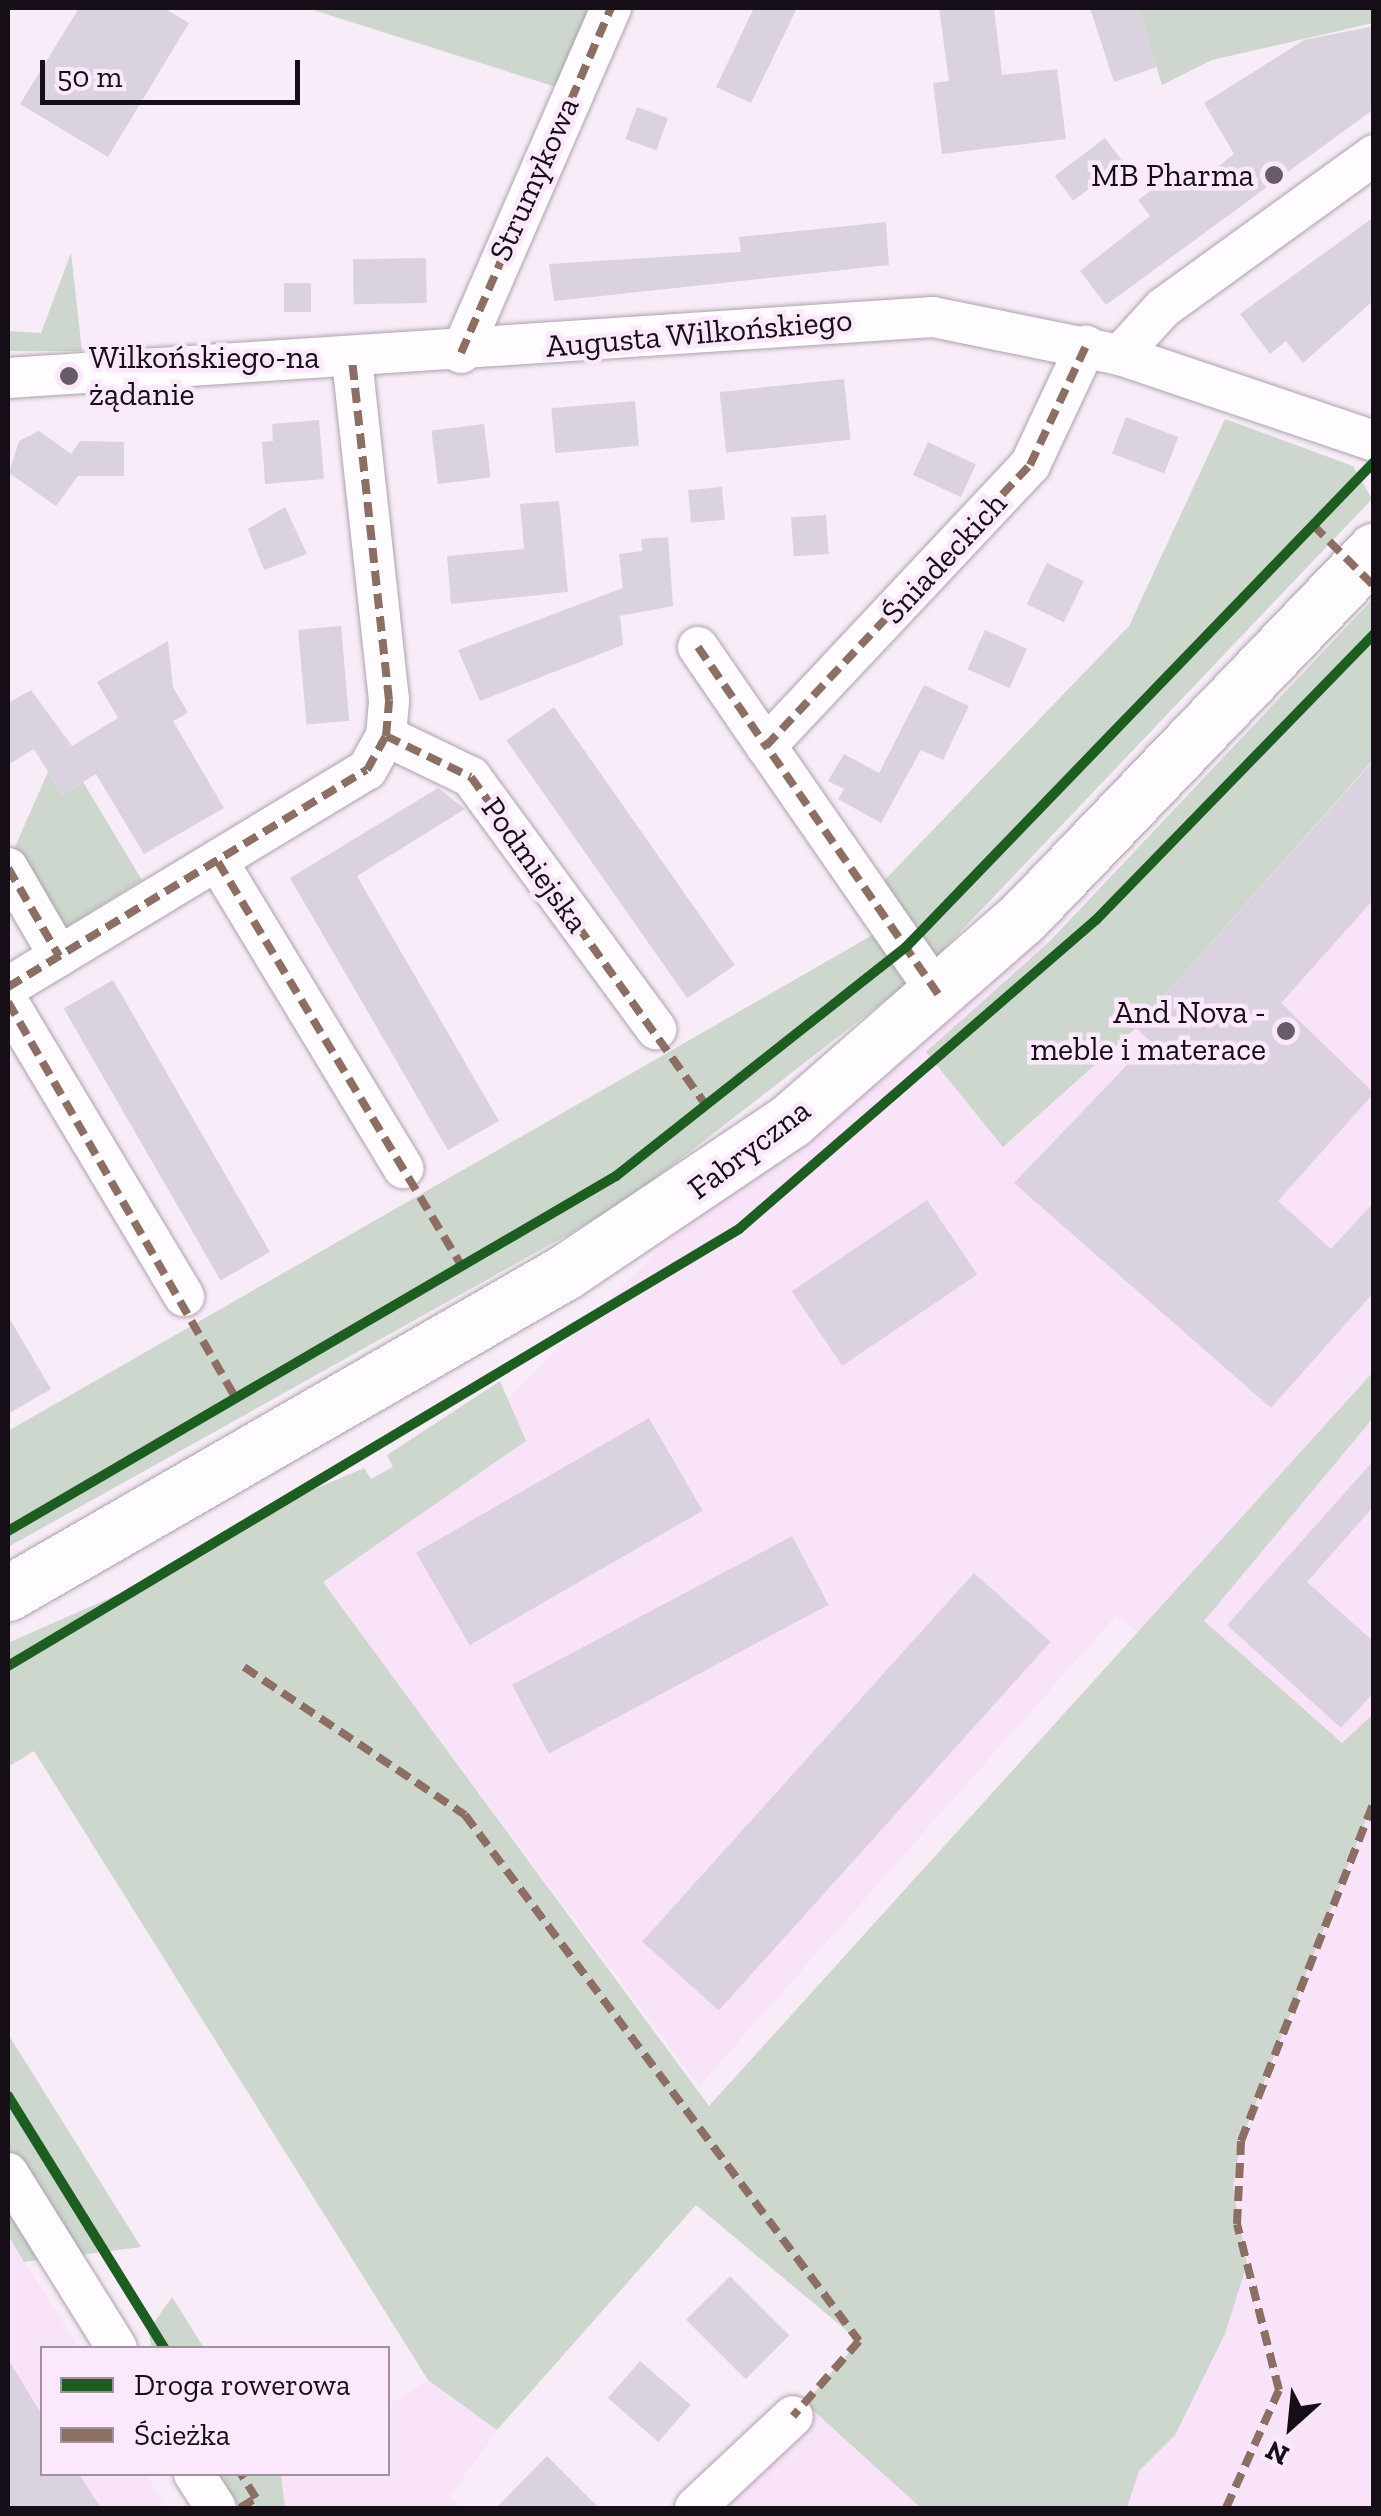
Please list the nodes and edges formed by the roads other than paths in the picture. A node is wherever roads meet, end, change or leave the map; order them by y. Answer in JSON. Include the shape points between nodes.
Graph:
{"nodes":[{"id":1,"x":611,"y":8,"type":"edge"},
{"id":2,"x":1374,"y":156,"type":"edge"},
{"id":3,"x":1103,"y":351,"type":"junction"},
{"id":4,"x":460,"y":353,"type":"junction"},
{"id":5,"x":352,"y":360,"type":"junction"},
{"id":6,"x":8,"y":378,"type":"edge"},
{"id":7,"x":1374,"y":441,"type":"edge"},
{"id":8,"x":1374,"y":551,"type":"edge"},
{"id":9,"x":698,"y":648,"type":"dead end"},
{"id":10,"x":386,"y":736,"type":"junction"},
{"id":11,"x":766,"y":746,"type":"junction"},
{"id":12,"x":218,"y":862,"type":"junction"},
{"id":13,"x":8,"y":868,"type":"edge"},
{"id":14,"x":60,"y":956,"type":"junction"},
{"id":15,"x":8,"y":987,"type":"edge"},
{"id":16,"x":938,"y":994,"type":"junction"},
{"id":17,"x":8,"y":1002,"type":"edge"},
{"id":18,"x":656,"y":1029,"type":"dead end"},
{"id":19,"x":403,"y":1168,"type":"dead end"},
{"id":20,"x":184,"y":1296,"type":"dead end"},
{"id":21,"x":8,"y":1593,"type":"edge"},
{"id":22,"x":8,"y":2173,"type":"edge"},
{"id":23,"x":115,"y":2346,"type":"edge"},
{"id":24,"x":793,"y":2416,"type":"dead end"},
{"id":25,"x":195,"y":2476,"type":"edge"},
{"id":26,"x":216,"y":2508,"type":"edge"},
{"id":27,"x":695,"y":2508,"type":"edge"}],
"edges":[{"from":1,"to":4,"type":"street","name":"Strumykowa"},
{"from":2,"to":3,"type":"street","name":"Śniadeckich"},
{"from":3,"to":4,"type":"street","name":"Augusta Wilkońskiego","via":[[904,316]]},
{"from":3,"to":7,"type":"street","name":"Augusta Wilkońskiego"},
{"from":3,"to":11,"type":"street","name":"Śniadeckich","via":[[1030,465]]},
{"from":4,"to":5,"type":"street","name":"Augusta Wilkońskiego"},
{"from":5,"to":6,"type":"street","name":"Augusta Wilkońskiego"},
{"from":5,"to":10,"type":"street"},
{"from":8,"to":16,"type":"street","name":"Fabryczna"},
{"from":9,"to":11,"type":"street"},
{"from":10,"to":12,"type":"street","via":[[367,770]]},
{"from":10,"to":18,"type":"street","name":"Podmiejska","via":[[471,777]]},
{"from":11,"to":16,"type":"street"},
{"from":12,"to":14,"type":"street"},
{"from":12,"to":19,"type":"street"},
{"from":13,"to":14,"type":"street"},
{"from":14,"to":15,"type":"street"},
{"from":16,"to":21,"type":"street","name":"Fabryczna","via":[[677,1204]]},
{"from":17,"to":20,"type":"street"},
{"from":22,"to":23,"type":"street"},
{"from":24,"to":27,"type":"street"},
{"from":25,"to":26,"type":"street"}]}
